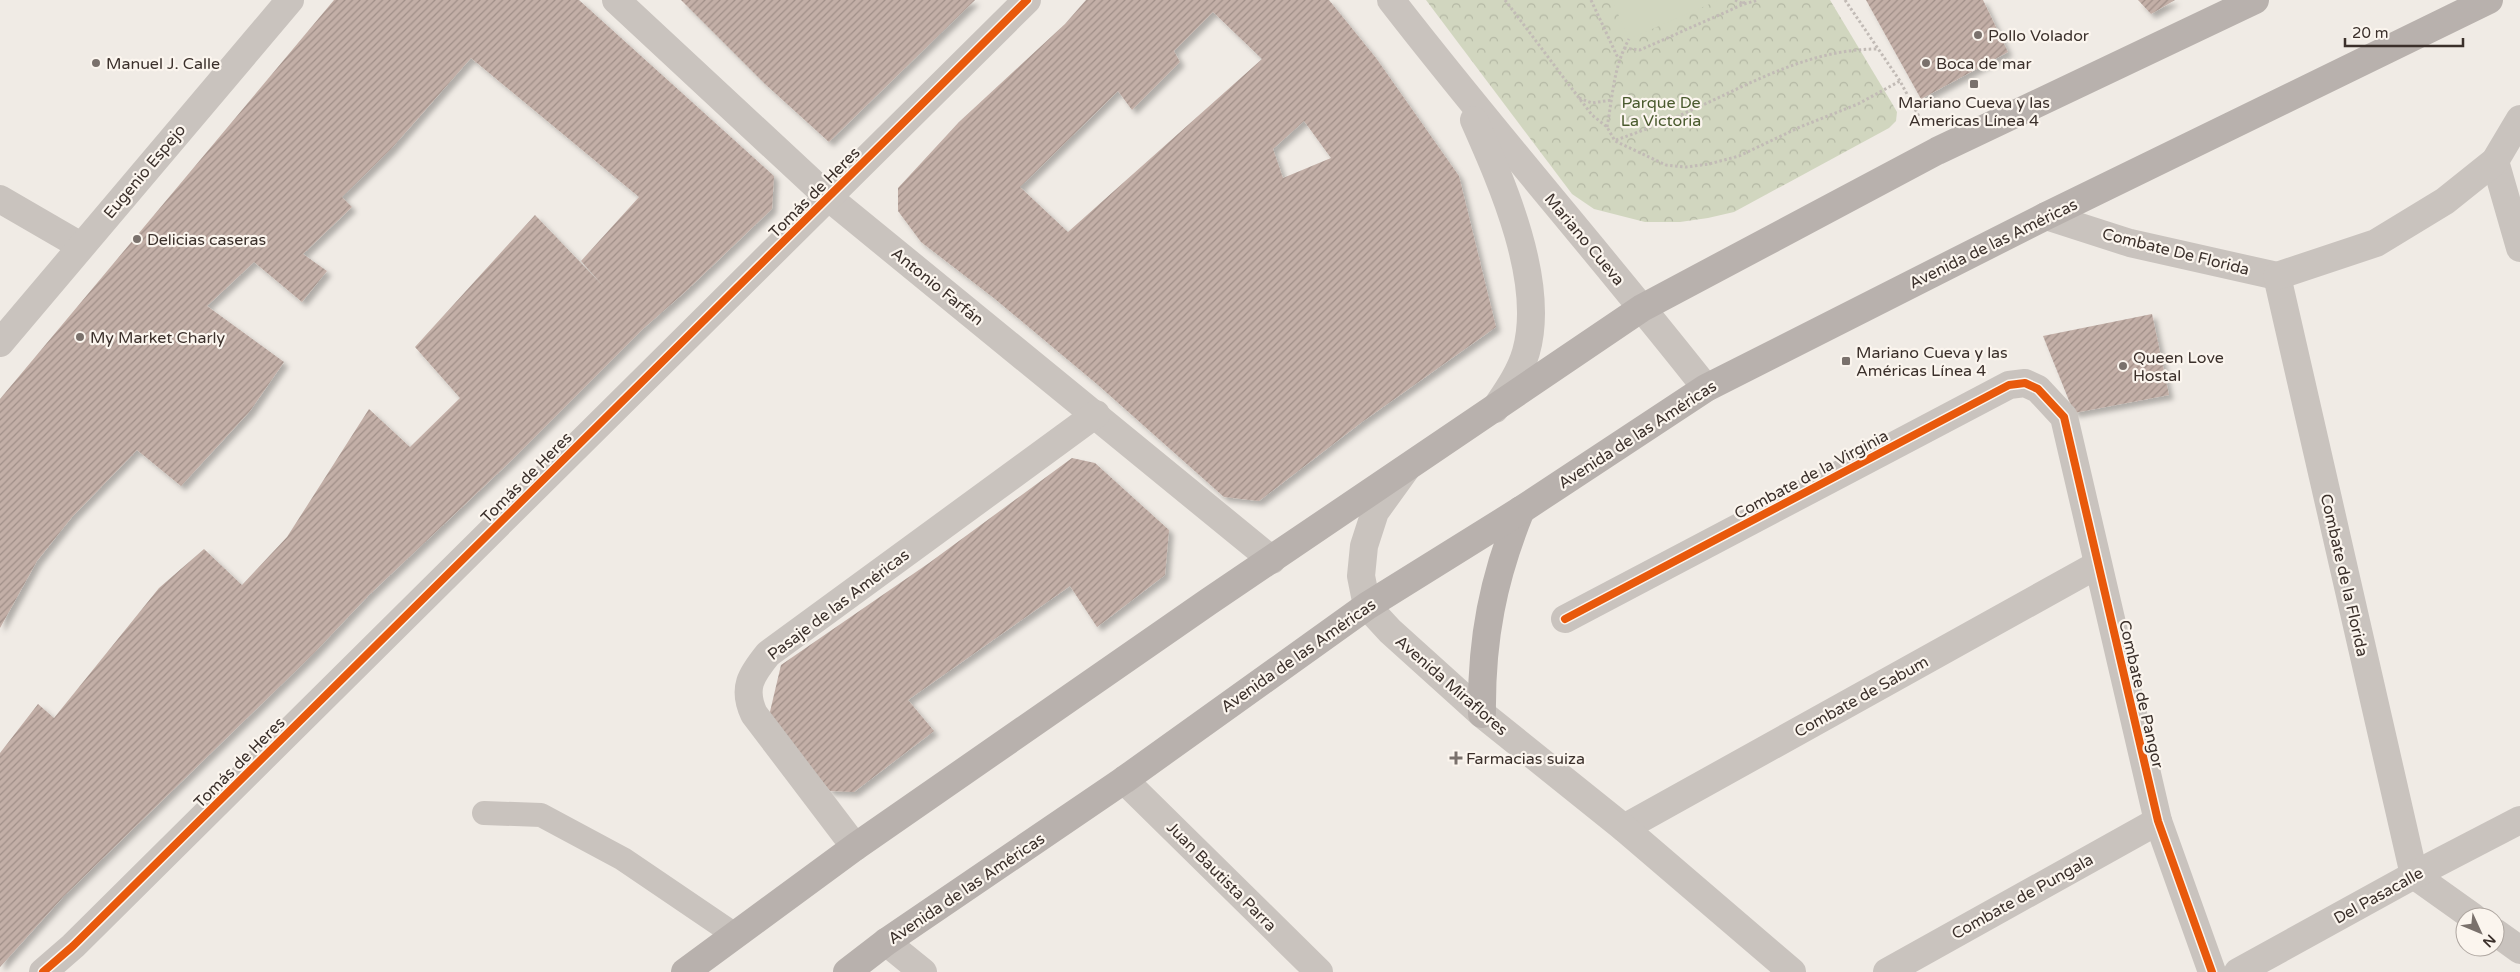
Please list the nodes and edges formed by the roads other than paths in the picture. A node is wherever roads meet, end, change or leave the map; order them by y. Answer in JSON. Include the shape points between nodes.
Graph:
{"nodes":[{"id":1,"x":290,"y":0,"type":"edge"},
{"id":2,"x":616,"y":0,"type":"edge"},
{"id":3,"x":1027,"y":0,"type":"edge"},
{"id":4,"x":1391,"y":0,"type":"edge"},
{"id":5,"x":2256,"y":0,"type":"edge"},
{"id":6,"x":2488,"y":0,"type":"edge"},
{"id":7,"x":1462,"y":91,"type":"junction"},
{"id":8,"x":2520,"y":119,"type":"edge"},
{"id":9,"x":2495,"y":161,"type":"junction"},
{"id":10,"x":828,"y":197,"type":"junction"},
{"id":11,"x":0,"y":199,"type":"edge"},
{"id":12,"x":2046,"y":216,"type":"junction"},
{"id":13,"x":81,"y":246,"type":"junction"},
{"id":14,"x":2520,"y":248,"type":"edge"},
{"id":15,"x":2277,"y":276,"type":"junction"},
{"id":16,"x":1642,"y":308,"type":"junction"},
{"id":17,"x":0,"y":343,"type":"edge"},
{"id":18,"x":1706,"y":388,"type":"junction"},
{"id":19,"x":1495,"y":409,"type":"junction"},
{"id":20,"x":1096,"y":414,"type":"junction"},
{"id":21,"x":2064,"y":417,"type":"joint"},
{"id":22,"x":1406,"y":469,"type":"junction"},
{"id":23,"x":1521,"y":510,"type":"junction"},
{"id":24,"x":1272,"y":560,"type":"junction"},
{"id":25,"x":2098,"y":564,"type":"junction"},
{"id":26,"x":1367,"y":606,"type":"junction"},
{"id":27,"x":1565,"y":619,"type":"dead end"},
{"id":28,"x":1482,"y":714,"type":"junction"},
{"id":29,"x":1124,"y":780,"type":"junction"},
{"id":30,"x":484,"y":813,"type":"dead end"},
{"id":31,"x":2520,"y":820,"type":"edge"},
{"id":32,"x":2158,"y":821,"type":"junction"},
{"id":33,"x":1624,"y":828,"type":"junction"},
{"id":34,"x":855,"y":846,"type":"junction"},
{"id":35,"x":2414,"y":874,"type":"junction"},
{"id":36,"x":2459,"y":907,"type":"edge"},
{"id":37,"x":736,"y":935,"type":"junction"},
{"id":38,"x":2505,"y":939,"type":"edge"},
{"id":39,"x":886,"y":942,"type":"junction"},
{"id":40,"x":2520,"y":950,"type":"edge"},
{"id":41,"x":43,"y":972,"type":"edge"},
{"id":42,"x":685,"y":972,"type":"edge"},
{"id":43,"x":847,"y":972,"type":"edge"},
{"id":44,"x":923,"y":972,"type":"edge"},
{"id":45,"x":1319,"y":972,"type":"edge"},
{"id":46,"x":1792,"y":972,"type":"edge"},
{"id":47,"x":1887,"y":972,"type":"edge"},
{"id":48,"x":2212,"y":972,"type":"edge"},
{"id":49,"x":2238,"y":972,"type":"edge"}],
"edges":[{"from":1,"to":13,"type":"street","name":"Eugenio Espejo"},
{"from":2,"to":10,"type":"street","name":"Antonio Farfán"},
{"from":3,"to":10,"type":"street","name":"Tomás de Heres"},
{"from":4,"to":7,"type":"street","name":"Mariano Cueva"},
{"from":5,"to":16,"type":"main road","via":[[1937,151]]},
{"from":6,"to":12,"type":"main road","name":"Avenida de las Américas"},
{"from":7,"to":16,"type":"street","name":"Mariano Cueva"},
{"from":7,"to":19,"type":"street","name":"Mariano Cueva","via":[[1504,190],[1526,263],[1531,326],[1526,352],[1516,376]]},
{"from":8,"to":9,"type":"street"},
{"from":9,"to":14,"type":"street"},
{"from":9,"to":15,"type":"street","via":[[2445,201],[2376,243]]},
{"from":10,"to":20,"type":"street","name":"Antonio Farfán"},
{"from":10,"to":41,"type":"street","name":"Tomás de Heres","via":[[73,946]]},
{"from":11,"to":13,"type":"street"},
{"from":12,"to":15,"type":"street","name":"Combate De Florida","via":[[2130,243]]},
{"from":12,"to":18,"type":"main road","name":"Avenida de las Américas"},
{"from":13,"to":17,"type":"street","name":"Eugenio Espejo"},
{"from":15,"to":35,"type":"street","name":"Combate de la Florida"},
{"from":16,"to":18,"type":"street","name":"Mariano Cueva"},
{"from":16,"to":19,"type":"main road"},
{"from":18,"to":23,"type":"main road","name":"Avenida de las Américas"},
{"from":19,"to":22,"type":"main road"},
{"from":20,"to":24,"type":"street","name":"Antonio Farfán"},
{"from":20,"to":34,"type":"street","name":"Pasaje de las Américas","via":[[768,654],[754,671],[747,699],[754,714]]},
{"from":21,"to":25,"type":"street","name":"Combate de Pangor"},
{"from":21,"to":27,"type":"street","name":"Combate de la Virginia","via":[[2038,389],[2025,383],[2009,385]]},
{"from":22,"to":24,"type":"main road"},
{"from":22,"to":26,"type":"street","name":"Avenida Miraflores","via":[[1375,512],[1364,546],[1360,576]]},
{"from":23,"to":26,"type":"main road","name":"Avenida de las Américas"},
{"from":23,"to":28,"type":"main road","via":[[1504,552],[1487,620]]},
{"from":24,"to":34,"type":"main road"},
{"from":25,"to":32,"type":"street","name":"Combate de Pangor"},
{"from":25,"to":33,"type":"street","name":"Combate de Sabum"},
{"from":26,"to":28,"type":"street","name":"Avenida Miraflores"},
{"from":26,"to":29,"type":"main road","name":"Avenida de las Américas"},
{"from":28,"to":33,"type":"street","name":"Avenida Miraflores"},
{"from":29,"to":39,"type":"main road","name":"Avenida de las Américas"},
{"from":29,"to":45,"type":"street","name":"Juan Bautista Parra"},
{"from":30,"to":37,"type":"lane","via":[[541,815],[623,859]]},
{"from":31,"to":35,"type":"street","name":"Del Pasacalle"},
{"from":32,"to":47,"type":"street","name":"Combate de Pungala"},
{"from":32,"to":48,"type":"street","name":"Combate de Pangor"},
{"from":33,"to":46,"type":"street","name":"Avenida Miraflores"},
{"from":34,"to":37,"type":"main road"},
{"from":35,"to":36,"type":"street"},
{"from":35,"to":49,"type":"street","name":"Del Pasacalle"},
{"from":37,"to":42,"type":"main road"},
{"from":38,"to":40,"type":"street"},
{"from":39,"to":43,"type":"main road","name":"Avenida de las Américas"},
{"from":39,"to":44,"type":"street"}]}
